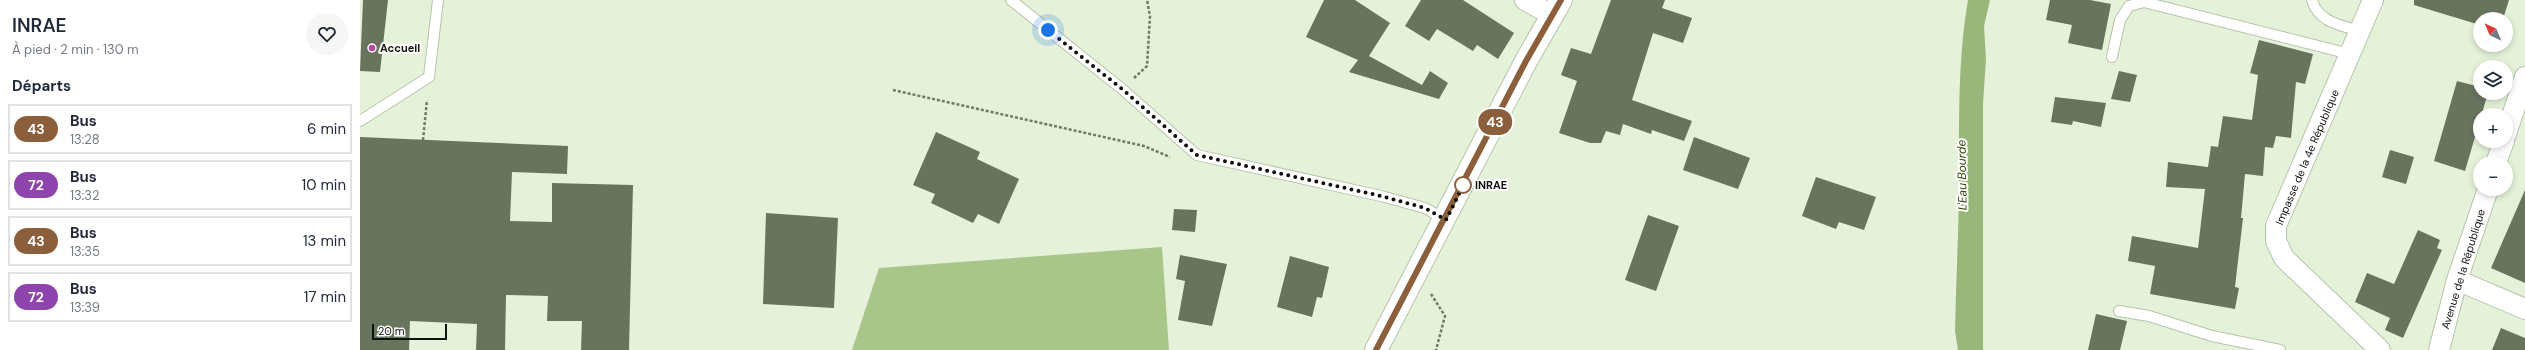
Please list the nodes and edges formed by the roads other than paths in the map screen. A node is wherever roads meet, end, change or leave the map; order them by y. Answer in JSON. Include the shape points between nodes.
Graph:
{"nodes":[{"id":1,"x":438,"y":0,"type":"edge"},
{"id":2,"x":1011,"y":0,"type":"edge"},
{"id":3,"x":1526,"y":0,"type":"edge"},
{"id":4,"x":2312,"y":0,"type":"edge"},
{"id":5,"x":2373,"y":0,"type":"edge"},
{"id":6,"x":1556,"y":8,"type":"edge"},
{"id":7,"x":2360,"y":31,"type":"junction"},
{"id":8,"x":2350,"y":54,"type":"junction"},
{"id":9,"x":2112,"y":57,"type":"dead end"},
{"id":10,"x":2525,"y":77,"type":"edge"},
{"id":11,"x":2513,"y":113,"type":"edge"},
{"id":12,"x":360,"y":121,"type":"edge"},
{"id":13,"x":2486,"y":196,"type":"edge"},
{"id":14,"x":1446,"y":220,"type":"junction"},
{"id":15,"x":2457,"y":280,"type":"junction"},
{"id":16,"x":2525,"y":309,"type":"edge"},
{"id":17,"x":2118,"y":311,"type":"dead end"},
{"id":18,"x":1376,"y":350,"type":"edge"},
{"id":19,"x":2280,"y":350,"type":"edge"},
{"id":20,"x":2380,"y":350,"type":"edge"},
{"id":21,"x":2439,"y":350,"type":"edge"}],
"edges":[{"from":1,"to":12,"type":"lane","via":[[429,78]]},
{"from":2,"to":14,"type":"lane","via":[[1122,89],[1197,155],[1388,198],[1425,208]]},
{"from":3,"to":6,"type":"street"},
{"from":4,"to":7,"type":"lane","via":[[2315,11],[2332,23]]},
{"from":5,"to":7,"type":"street","name":"Impasse de la 4e République"},
{"from":6,"to":14,"type":"street","via":[[1526,61]]},
{"from":7,"to":8,"type":"street","name":"Impasse de la 4e République"},
{"from":8,"to":9,"type":"lane","via":[[2144,2],[2129,6],[2120,20]]},
{"from":8,"to":20,"type":"street","name":"Impasse de la 4e République","via":[[2276,226],[2276,241],[2284,258]]},
{"from":10,"to":11,"type":"street"},
{"from":13,"to":15,"type":"street","name":"Avenue de la République"},
{"from":14,"to":18,"type":"street"},
{"from":15,"to":16,"type":"street"},
{"from":15,"to":21,"type":"street","name":"Avenue de la République"},
{"from":17,"to":19,"type":"lane","via":[[2149,316],[2212,336]]}]}
